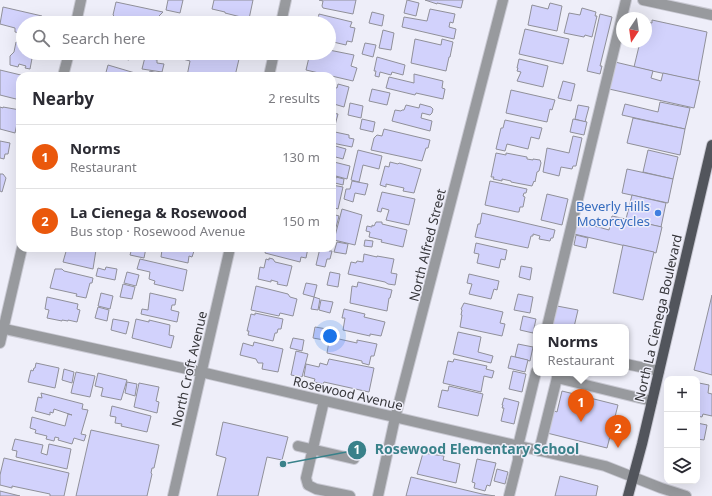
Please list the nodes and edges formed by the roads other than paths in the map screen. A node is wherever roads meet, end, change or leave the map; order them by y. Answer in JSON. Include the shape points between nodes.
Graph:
{"nodes":[{"id":1,"x":81,"y":0,"type":"edge"},
{"id":2,"x":286,"y":0,"type":"edge"},
{"id":3,"x":503,"y":0,"type":"edge"},
{"id":4,"x":626,"y":0,"type":"edge"},
{"id":5,"x":644,"y":0,"type":"edge"},
{"id":6,"x":78,"y":16,"type":"edge"},
{"id":7,"x":283,"y":16,"type":"edge"},
{"id":8,"x":712,"y":16,"type":"edge"},
{"id":9,"x":67,"y":60,"type":"edge"},
{"id":10,"x":272,"y":60,"type":"edge"},
{"id":11,"x":64,"y":72,"type":"edge"},
{"id":12,"x":270,"y":72,"type":"edge"},
{"id":13,"x":712,"y":145,"type":"edge"},
{"id":14,"x":21,"y":252,"type":"edge"},
{"id":15,"x":229,"y":252,"type":"edge"},
{"id":16,"x":548,"y":324,"type":"edge"},
{"id":17,"x":2,"y":328,"type":"edge"},
{"id":18,"x":0,"y":343,"type":"edge"},
{"id":19,"x":629,"y":365,"type":"edge"},
{"id":20,"x":659,"y":371,"type":"junction"},
{"id":21,"x":202,"y":372,"type":"junction"},
{"id":22,"x":535,"y":376,"type":"edge"},
{"id":23,"x":557,"y":376,"type":"edge"},
{"id":24,"x":324,"y":401,"type":"junction"},
{"id":25,"x":652,"y":401,"type":"junction"},
{"id":26,"x":396,"y":418,"type":"junction"},
{"id":27,"x":298,"y":446,"type":"dead end"},
{"id":28,"x":518,"y":446,"type":"junction"},
{"id":29,"x":313,"y":449,"type":"junction"},
{"id":30,"x":539,"y":451,"type":"junction"},
{"id":31,"x":354,"y":458,"type":"dead end"},
{"id":32,"x":633,"y":477,"type":"junction"},
{"id":33,"x":173,"y":496,"type":"edge"},
{"id":34,"x":350,"y":496,"type":"edge"},
{"id":35,"x":378,"y":496,"type":"edge"},
{"id":36,"x":509,"y":496,"type":"edge"},
{"id":37,"x":628,"y":496,"type":"edge"},
{"id":38,"x":686,"y":496,"type":"edge"}],
"edges":[{"from":1,"to":6,"type":"street"},
{"from":2,"to":7,"type":"street"},
{"from":3,"to":26,"type":"street","name":"North Alfred Street"},
{"from":4,"to":16,"type":"street"},
{"from":5,"to":8,"type":"street"},
{"from":9,"to":11,"type":"street"},
{"from":10,"to":12,"type":"street"},
{"from":13,"to":20,"type":"main road","name":"North La Cienega Boulevard"},
{"from":14,"to":17,"type":"street"},
{"from":15,"to":21,"type":"street","name":"North Croft Avenue"},
{"from":17,"to":18,"type":"street"},
{"from":17,"to":21,"type":"street","name":"Rosewood Avenue"},
{"from":19,"to":20,"type":"street"},
{"from":20,"to":25,"type":"main road","name":"North La Cienega Boulevard"},
{"from":21,"to":24,"type":"street","name":"Rosewood Avenue"},
{"from":21,"to":33,"type":"street","name":"North Croft Avenue"},
{"from":22,"to":28,"type":"street"},
{"from":23,"to":25,"type":"street"},
{"from":23,"to":30,"type":"street"},
{"from":24,"to":26,"type":"street","name":"Rosewood Avenue"},
{"from":24,"to":29,"type":"street"},
{"from":25,"to":32,"type":"main road","name":"North La Cienega Boulevard"},
{"from":26,"to":28,"type":"street","name":"Rosewood Avenue"},
{"from":26,"to":35,"type":"street","name":"North Alfred Street"},
{"from":27,"to":29,"type":"street"},
{"from":28,"to":30,"type":"street","name":"Rosewood Avenue"},
{"from":28,"to":36,"type":"street","via":[[518,460]]},
{"from":29,"to":31,"type":"street"},
{"from":29,"to":34,"type":"street","via":[[306,478],[308,485]]},
{"from":30,"to":32,"type":"street","name":"Rosewood Avenue","via":[[605,466]]},
{"from":32,"to":37,"type":"main road","name":"North La Cienega Boulevard"},
{"from":32,"to":38,"type":"street","name":"Rosewood Avenue"}]}
